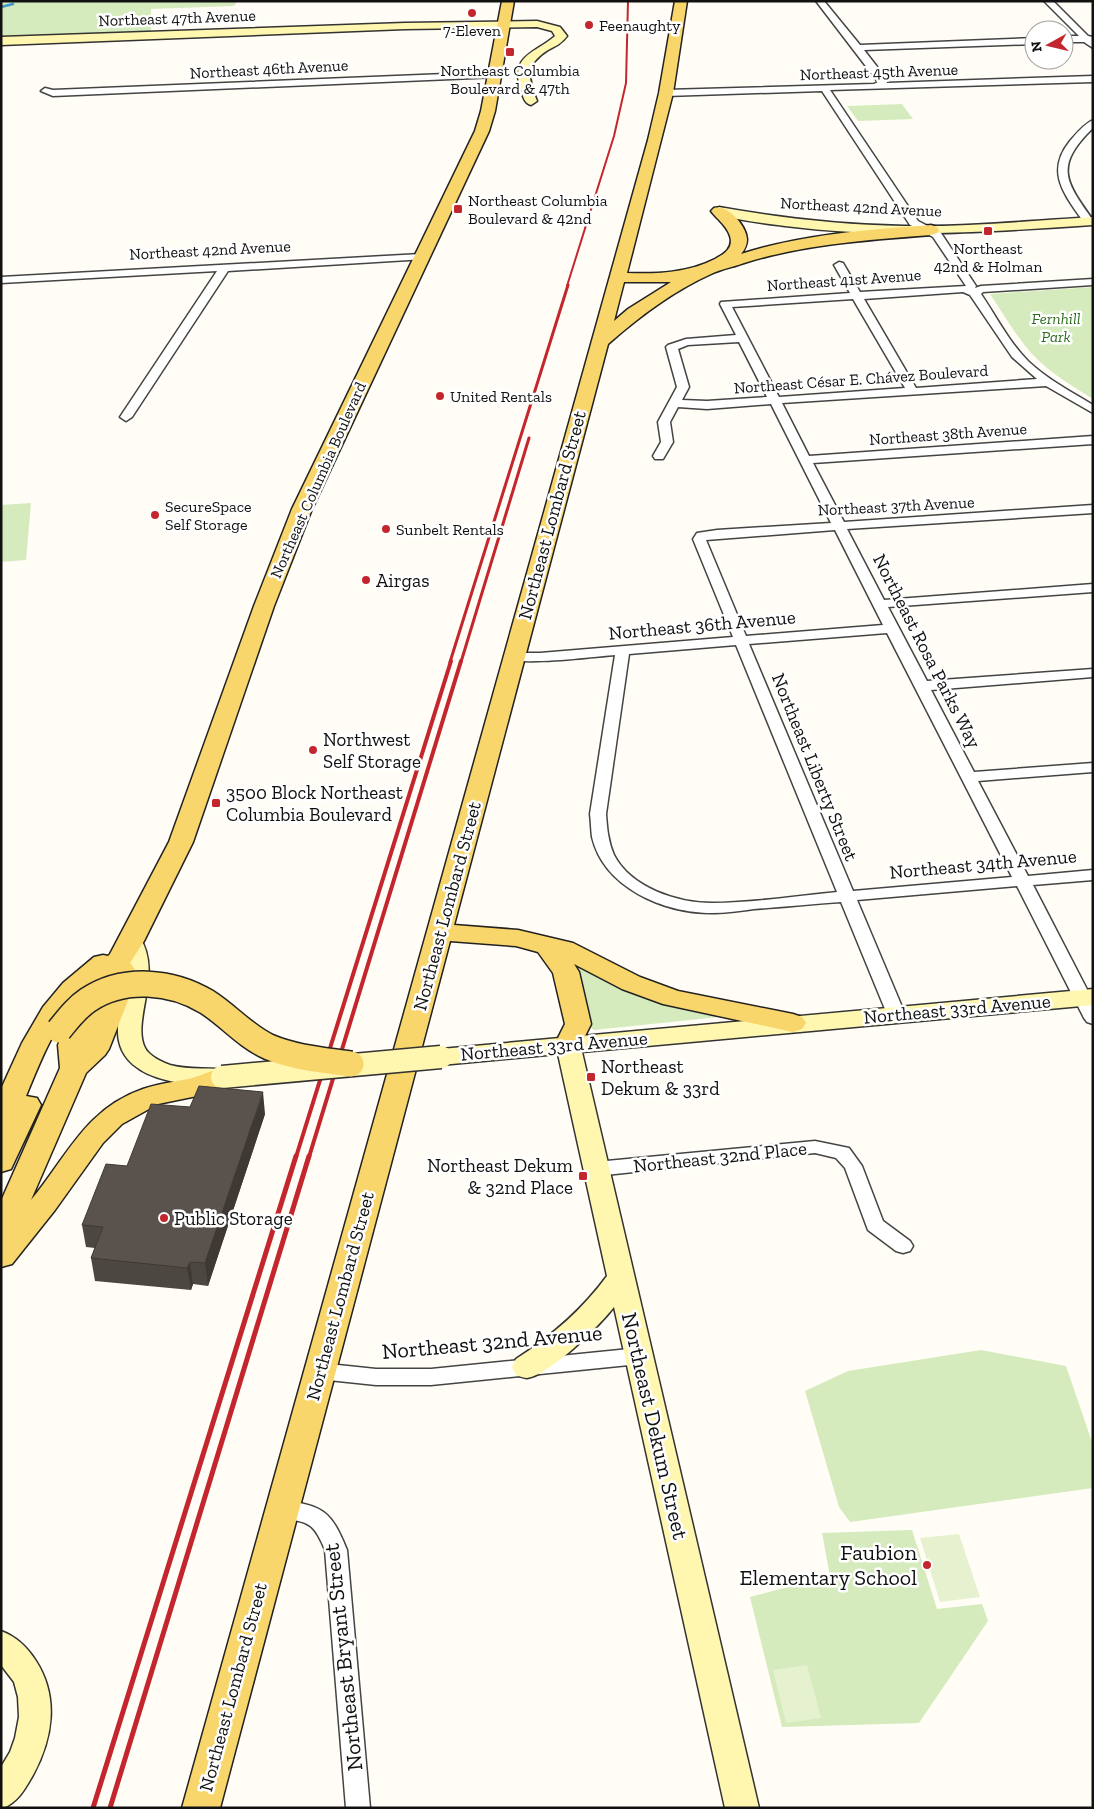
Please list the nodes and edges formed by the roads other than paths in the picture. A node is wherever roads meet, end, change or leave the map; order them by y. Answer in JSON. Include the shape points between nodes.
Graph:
{"nodes":[{"id":1,"x":508,"y":1,"type":"edge"},
{"id":2,"x":681,"y":1,"type":"edge"},
{"id":3,"x":820,"y":1,"type":"edge"},
{"id":4,"x":1048,"y":1,"type":"edge"},
{"id":5,"x":504,"y":24,"type":"junction"},
{"id":6,"x":1,"y":41,"type":"edge"},
{"id":7,"x":1024,"y":41,"type":"edge"},
{"id":8,"x":1074,"y":41,"type":"edge"},
{"id":9,"x":1091,"y":42,"type":"edge"},
{"id":10,"x":858,"y":48,"type":"junction"},
{"id":11,"x":495,"y":75,"type":"junction"},
{"id":12,"x":792,"y":76,"type":"dead end"},
{"id":13,"x":1093,"y":79,"type":"edge"},
{"id":14,"x":876,"y":86,"type":"junction"},
{"id":15,"x":801,"y":89,"type":"junction"},
{"id":16,"x":825,"y":89,"type":"junction"},
{"id":17,"x":45,"y":91,"type":"dead end"},
{"id":18,"x":666,"y":93,"type":"junction"},
{"id":19,"x":531,"y":100,"type":"dead end"},
{"id":20,"x":1093,"y":123,"type":"edge"},
{"id":21,"x":719,"y":211,"type":"joint"},
{"id":22,"x":1091,"y":222,"type":"edge"},
{"id":23,"x":931,"y":230,"type":"junction"},
{"id":24,"x":421,"y":257,"type":"junction"},
{"id":25,"x":839,"y":265,"type":"dead end"},
{"id":26,"x":225,"y":267,"type":"junction"},
{"id":27,"x":715,"y":267,"type":"junction"},
{"id":28,"x":617,"y":277,"type":"junction"},
{"id":29,"x":1,"y":280,"type":"edge"},
{"id":30,"x":1093,"y":282,"type":"edge"},
{"id":31,"x":973,"y":289,"type":"junction"},
{"id":32,"x":857,"y":296,"type":"junction"},
{"id":33,"x":725,"y":304,"type":"joint"},
{"id":34,"x":743,"y":338,"type":"junction"},
{"id":35,"x":600,"y":342,"type":"junction"},
{"id":36,"x":1050,"y":382,"type":"junction"},
{"id":37,"x":912,"y":392,"type":"junction"},
{"id":38,"x":775,"y":401,"type":"junction"},
{"id":39,"x":676,"y":403,"type":"junction"},
{"id":40,"x":1093,"y":410,"type":"edge"},
{"id":41,"x":126,"y":418,"type":"dead end"},
{"id":42,"x":1093,"y":440,"type":"edge"},
{"id":43,"x":659,"y":456,"type":"dead end"},
{"id":44,"x":806,"y":460,"type":"junction"},
{"id":45,"x":1093,"y":509,"type":"edge"},
{"id":46,"x":840,"y":526,"type":"junction"},
{"id":47,"x":702,"y":536,"type":"joint"},
{"id":48,"x":1093,"y":588,"type":"edge"},
{"id":49,"x":880,"y":604,"type":"junction"},
{"id":50,"x":893,"y":628,"type":"junction"},
{"id":51,"x":741,"y":640,"type":"junction"},
{"id":52,"x":623,"y":650,"type":"junction"},
{"id":53,"x":513,"y":657,"type":"junction"},
{"id":54,"x":1093,"y":673,"type":"edge"},
{"id":55,"x":923,"y":686,"type":"junction"},
{"id":56,"x":1093,"y":767,"type":"edge"},
{"id":57,"x":970,"y":777,"type":"junction"},
{"id":58,"x":1093,"y":875,"type":"edge"},
{"id":59,"x":1023,"y":881,"type":"junction"},
{"id":60,"x":846,"y":896,"type":"junction"},
{"id":61,"x":439,"y":932,"type":"junction"},
{"id":62,"x":548,"y":947,"type":"junction"},
{"id":63,"x":126,"y":950,"type":"junction"},
{"id":64,"x":1089,"y":1004,"type":"edge"},
{"id":65,"x":896,"y":1014,"type":"junction"},
{"id":66,"x":793,"y":1023,"type":"junction"},
{"id":67,"x":568,"y":1044,"type":"junction"},
{"id":68,"x":351,"y":1064,"type":"junction"},
{"id":69,"x":222,"y":1077,"type":"joint"},
{"id":70,"x":155,"y":1083,"type":"junction"},
{"id":71,"x":1,"y":1123,"type":"edge"},
{"id":72,"x":1,"y":1162,"type":"edge"},
{"id":73,"x":596,"y":1169,"type":"junction"},
{"id":74,"x":1,"y":1235,"type":"edge"},
{"id":75,"x":903,"y":1246,"type":"dead end"},
{"id":76,"x":1,"y":1256,"type":"edge"},
{"id":77,"x":621,"y":1277,"type":"junction"},
{"id":78,"x":639,"y":1356,"type":"junction"},
{"id":79,"x":526,"y":1367,"type":"junction"},
{"id":80,"x":319,"y":1371,"type":"junction"},
{"id":81,"x":282,"y":1509,"type":"junction"},
{"id":82,"x":1,"y":1645,"type":"edge"},
{"id":83,"x":1,"y":1793,"type":"edge"},
{"id":84,"x":201,"y":1808,"type":"edge"},
{"id":85,"x":358,"y":1808,"type":"edge"},
{"id":86,"x":742,"y":1808,"type":"edge"}],
"edges":[{"from":1,"to":5,"type":"main road","name":"Northeast Columbia Boulevard"},
{"from":2,"to":18,"type":"main road","name":"Northeast Lombard Street"},
{"from":3,"to":10,"type":"street"},
{"from":4,"to":9,"type":"street"},
{"from":5,"to":6,"type":"street","name":"Northeast 47th Avenue"},
{"from":5,"to":11,"type":"main road","name":"Northeast Columbia Boulevard"},
{"from":5,"to":19,"type":"street","via":[[542,25],[556,29],[560,34],[558,40],[525,65],[523,78]]},
{"from":7,"to":10,"type":"street"},
{"from":8,"to":9,"type":"street"},
{"from":10,"to":14,"type":"street","via":[[882,79],[883,83]]},
{"from":11,"to":17,"type":"street","name":"Northeast 46th Avenue","via":[[122,91]]},
{"from":11,"to":24,"type":"main road","name":"Northeast Columbia Boulevard","via":[[484,125]]},
{"from":12,"to":15,"type":"street"},
{"from":13,"to":14,"type":"street","name":"Northeast 45th Avenue"},
{"from":14,"to":16,"type":"street","name":"Northeast 45th Avenue"},
{"from":15,"to":16,"type":"street","name":"Northeast 45th Avenue"},
{"from":15,"to":18,"type":"street","name":"Northeast 45th Avenue"},
{"from":16,"to":23,"type":"street","via":[[914,223]]},
{"from":18,"to":28,"type":"main road","name":"Northeast Lombard Street"},
{"from":20,"to":22,"type":"street","via":[[1067,149],[1061,171],[1067,190]]},
{"from":21,"to":23,"type":"street","name":"Northeast 42nd Avenue","via":[[812,225]]},
{"from":21,"to":27,"type":"main road","via":[[734,227],[740,242],[731,257]]},
{"from":22,"to":23,"type":"street","name":"Northeast 42nd Avenue"},
{"from":23,"to":27,"type":"main road","via":[[805,243]]},
{"from":23,"to":31,"type":"street"},
{"from":24,"to":26,"type":"street","name":"Northeast 42nd Avenue"},
{"from":24,"to":63,"type":"main road","name":"Northeast Columbia Boulevard","via":[[301,511],[181,842]]},
{"from":25,"to":32,"type":"street"},
{"from":26,"to":29,"type":"street","name":"Northeast 42nd Avenue"},
{"from":26,"to":41,"type":"street"},
{"from":27,"to":28,"type":"main road","via":[[670,277]]},
{"from":27,"to":35,"type":"main road","via":[[666,291]]},
{"from":28,"to":35,"type":"main road","name":"Northeast Lombard Street"},
{"from":30,"to":31,"type":"street","name":"Northeast 41st Avenue"},
{"from":31,"to":32,"type":"street","name":"Northeast 41st Avenue"},
{"from":31,"to":36,"type":"street","via":[[1019,357]]},
{"from":32,"to":33,"type":"street","name":"Northeast 41st Avenue"},
{"from":32,"to":37,"type":"street"},
{"from":33,"to":34,"type":"street","name":"Northeast Rosa Parks Way"},
{"from":34,"to":38,"type":"street","name":"Northeast Rosa Parks Way"},
{"from":34,"to":39,"type":"street","via":[[686,342],[672,347],[683,382]]},
{"from":35,"to":53,"type":"main road","name":"Northeast Lombard Street"},
{"from":36,"to":37,"type":"street","name":"Northeast César E. Chávez Boulevard"},
{"from":36,"to":40,"type":"street"},
{"from":37,"to":38,"type":"street","name":"Northeast César E. Chávez Boulevard"},
{"from":38,"to":39,"type":"street","name":"Northeast César E. Chávez Boulevard","via":[[701,405]]},
{"from":38,"to":44,"type":"street","name":"Northeast Rosa Parks Way"},
{"from":39,"to":43,"type":"street","via":[[664,422],[667,442]]},
{"from":42,"to":44,"type":"street","name":"Northeast 38th Avenue"},
{"from":44,"to":46,"type":"street","name":"Northeast Rosa Parks Way"},
{"from":45,"to":46,"type":"street","name":"Northeast 37th Avenue"},
{"from":46,"to":47,"type":"street","name":"Northeast 37th Avenue"},
{"from":46,"to":49,"type":"street","name":"Northeast Rosa Parks Way"},
{"from":47,"to":51,"type":"street","name":"Northeast Liberty Street","via":[[699,539]]},
{"from":48,"to":49,"type":"street"},
{"from":49,"to":50,"type":"street","name":"Northeast Rosa Parks Way"},
{"from":50,"to":51,"type":"street","name":"Northeast 36th Avenue"},
{"from":50,"to":55,"type":"street","name":"Northeast Rosa Parks Way"},
{"from":51,"to":52,"type":"street","name":"Northeast 36th Avenue"},
{"from":51,"to":60,"type":"street","name":"Northeast Liberty Street"},
{"from":52,"to":53,"type":"street","name":"Northeast 36th Avenue"},
{"from":52,"to":60,"type":"street","name":"Northeast 34th Avenue","via":[[598,814],[601,846],[614,867],[648,894],[695,907],[730,907]]},
{"from":53,"to":61,"type":"main road","name":"Northeast Lombard Street"},
{"from":54,"to":55,"type":"street"},
{"from":55,"to":57,"type":"street","name":"Northeast Rosa Parks Way"},
{"from":56,"to":57,"type":"street"},
{"from":57,"to":59,"type":"street","name":"Northeast Rosa Parks Way"},
{"from":58,"to":59,"type":"street","name":"Northeast 34th Avenue"},
{"from":59,"to":60,"type":"street","name":"Northeast 34th Avenue"},
{"from":59,"to":64,"type":"street","name":"Northeast Rosa Parks Way"},
{"from":60,"to":65,"type":"street","name":"Northeast Liberty Street"},
{"from":61,"to":62,"type":"main road","via":[[518,938]]},
{"from":61,"to":80,"type":"main road","name":"Northeast Lombard Street"},
{"from":62,"to":66,"type":"main road","via":[[564,949],[631,983],[672,998]]},
{"from":62,"to":67,"type":"main road","via":[[552,958],[566,972],[578,1024]]},
{"from":63,"to":70,"type":"street","via":[[137,968],[130,1042],[139,1058],[148,1065]]},
{"from":63,"to":71,"type":"main road","via":[[87,975],[63,999],[40,1034]]},
{"from":63,"to":74,"type":"main road","via":[[123,980],[96,1048],[74,1068]]},
{"from":64,"to":65,"type":"street","name":"Northeast 33rd Avenue"},
{"from":65,"to":66,"type":"street","name":"Northeast 33rd Avenue"},
{"from":66,"to":67,"type":"street","name":"Northeast 33rd Avenue"},
{"from":67,"to":68,"type":"street","name":"Northeast 33rd Avenue","bridge":true},
{"from":67,"to":73,"type":"street","name":"Northeast Dekum Street"},
{"from":68,"to":69,"type":"street","name":"Northeast 33rd Avenue","bridge":true},
{"from":68,"to":72,"type":"main road","bridge":true,"via":[[296,1056],[269,1047],[256,1041],[198,996],[174,986],[141,984],[102,992],[71,1013],[59,1030]]},
{"from":69,"to":70,"type":"main road","via":[[197,1087]]},
{"from":70,"to":76,"type":"main road","via":[[93,1136],[45,1203]]},
{"from":73,"to":75,"type":"street","name":"Northeast 32nd Place","via":[[815,1147],[842,1153],[853,1166],[875,1225]]},
{"from":73,"to":77,"type":"street","name":"Northeast Dekum Street"},
{"from":77,"to":78,"type":"street","name":"Northeast Dekum Street"},
{"from":77,"to":79,"type":"street","via":[[595,1313],[575,1333]]},
{"from":78,"to":79,"type":"street","name":"Northeast 32nd Avenue"},
{"from":78,"to":86,"type":"street","name":"Northeast Dekum Street"},
{"from":79,"to":80,"type":"street","name":"Northeast 32nd Avenue","via":[[402,1378]]},
{"from":80,"to":81,"type":"main road","name":"Northeast Lombard Street"},
{"from":81,"to":84,"type":"main road","name":"Northeast Lombard Street"},
{"from":81,"to":85,"type":"street","name":"Northeast Bryant Street","via":[[307,1512],[319,1518],[328,1529],[336,1550]]},
{"from":82,"to":83,"type":"street","via":[[27,1673],[34,1692],[36,1712],[34,1733],[25,1758],[13,1780]]}]}
